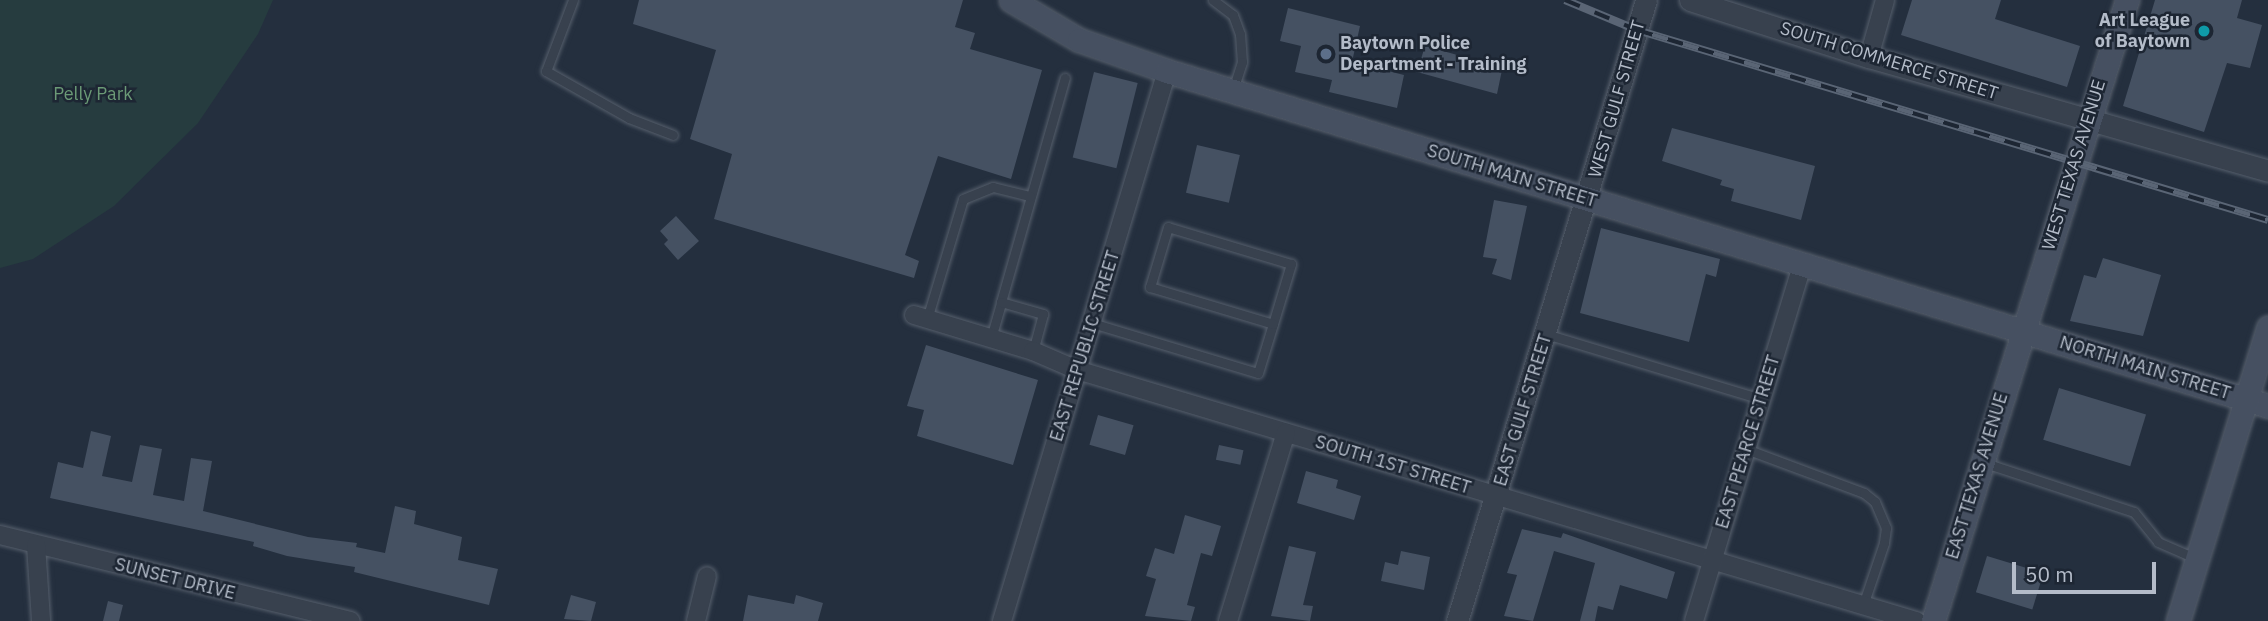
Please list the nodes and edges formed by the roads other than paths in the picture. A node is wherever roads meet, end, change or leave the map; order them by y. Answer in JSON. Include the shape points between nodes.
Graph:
{"nodes":[{"id":1,"x":573,"y":0,"type":"edge"},
{"id":2,"x":1012,"y":0,"type":"edge"},
{"id":3,"x":1213,"y":0,"type":"edge"},
{"id":4,"x":1646,"y":0,"type":"edge"},
{"id":5,"x":1690,"y":0,"type":"edge"},
{"id":6,"x":1885,"y":0,"type":"edge"},
{"id":7,"x":2127,"y":0,"type":"edge"},
{"id":8,"x":1868,"y":57,"type":"junction"},
{"id":9,"x":1167,"y":71,"type":"junction"},
{"id":10,"x":1065,"y":78,"type":"dead end"},
{"id":11,"x":1232,"y":91,"type":"junction"},
{"id":12,"x":2087,"y":121,"type":"junction"},
{"id":13,"x":673,"y":135,"type":"dead end"},
{"id":14,"x":2268,"y":171,"type":"edge"},
{"id":15,"x":1030,"y":196,"type":"junction"},
{"id":16,"x":1587,"y":199,"type":"junction"},
{"id":17,"x":1803,"y":263,"type":"junction"},
{"id":18,"x":1001,"y":302,"type":"junction"},
{"id":19,"x":920,"y":317,"type":"joint"},
{"id":20,"x":1092,"y":323,"type":"junction"},
{"id":21,"x":1273,"y":324,"type":"junction"},
{"id":22,"x":2268,"y":328,"type":"edge"},
{"id":23,"x":2022,"y":330,"type":"junction"},
{"id":24,"x":1546,"y":334,"type":"junction"},
{"id":25,"x":991,"y":338,"type":"junction"},
{"id":26,"x":1033,"y":351,"type":"junction"},
{"id":27,"x":1077,"y":370,"type":"junction"},
{"id":28,"x":1761,"y":399,"type":"junction"},
{"id":29,"x":2258,"y":403,"type":"edge"},
{"id":30,"x":1286,"y":433,"type":"junction"},
{"id":31,"x":1746,"y":449,"type":"junction"},
{"id":32,"x":1980,"y":461,"type":"junction"},
{"id":33,"x":1496,"y":496,"type":"junction"},
{"id":34,"x":0,"y":535,"type":"edge"},
{"id":35,"x":36,"y":545,"type":"junction"},
{"id":36,"x":1713,"y":559,"type":"junction"},
{"id":37,"x":2197,"y":559,"type":"junction"},
{"id":38,"x":707,"y":576,"type":"dead end"},
{"id":39,"x":1863,"y":605,"type":"junction"},
{"id":40,"x":41,"y":621,"type":"edge"},
{"id":41,"x":351,"y":621,"type":"edge"},
{"id":42,"x":696,"y":621,"type":"edge"},
{"id":43,"x":1002,"y":621,"type":"edge"},
{"id":44,"x":1228,"y":621,"type":"edge"},
{"id":45,"x":1457,"y":621,"type":"edge"},
{"id":46,"x":1694,"y":621,"type":"edge"},
{"id":47,"x":1916,"y":621,"type":"edge"},
{"id":48,"x":1933,"y":621,"type":"edge"},
{"id":49,"x":2178,"y":621,"type":"edge"}],
"edges":[{"from":1,"to":13,"type":"lane","via":[[546,71],[607,107]]},
{"from":2,"to":9,"type":"main road","name":"SOUTH MAIN STREET","via":[[1079,40]]},
{"from":3,"to":11,"type":"lane","via":[[1233,15],[1240,34],[1241,62]]},
{"from":4,"to":16,"type":"street","name":"WEST GULF STREET"},
{"from":5,"to":8,"type":"street","name":"SOUTH COMMERCE STREET"},
{"from":6,"to":8,"type":"street"},
{"from":7,"to":12,"type":"main road","name":"WEST TEXAS AVENUE"},
{"from":8,"to":12,"type":"street","name":"SOUTH COMMERCE STREET"},
{"from":9,"to":11,"type":"main road","name":"SOUTH MAIN STREET"},
{"from":9,"to":20,"type":"street","name":"EAST REPUBLIC STREET"},
{"from":10,"to":15,"type":"lane"},
{"from":11,"to":16,"type":"main road","name":"SOUTH MAIN STREET"},
{"from":12,"to":14,"type":"street","name":"SOUTH COMMERCE STREET"},
{"from":12,"to":23,"type":"main road","name":"WEST TEXAS AVENUE"},
{"from":15,"to":18,"type":"lane"},
{"from":15,"to":19,"type":"lane","via":[[993,187],[963,200]]},
{"from":16,"to":17,"type":"main road","name":"SOUTH MAIN STREET"},
{"from":16,"to":24,"type":"street","name":"EAST GULF STREET"},
{"from":17,"to":23,"type":"main road","name":"SOUTH MAIN STREET"},
{"from":17,"to":28,"type":"street","name":"EAST PEARCE STREET"},
{"from":18,"to":25,"type":"lane"},
{"from":18,"to":26,"type":"lane","via":[[1043,314]]},
{"from":19,"to":25,"type":"street","name":"SOUTH 1ST STREET"},
{"from":20,"to":21,"type":"lane","via":[[1258,373]]},
{"from":20,"to":27,"type":"street","name":"EAST REPUBLIC STREET"},
{"from":21,"to":21,"type":"lane","via":[[1291,264],[1168,227],[1150,286]]},
{"from":22,"to":29,"type":"main road"},
{"from":23,"to":29,"type":"main road","name":"NORTH MAIN STREET"},
{"from":23,"to":32,"type":"main road","name":"EAST TEXAS AVENUE"},
{"from":24,"to":28,"type":"lane"},
{"from":24,"to":33,"type":"street","name":"EAST GULF STREET"},
{"from":25,"to":26,"type":"street","name":"SOUTH 1ST STREET"},
{"from":26,"to":27,"type":"street","name":"SOUTH 1ST STREET"},
{"from":27,"to":30,"type":"street","name":"SOUTH 1ST STREET"},
{"from":27,"to":43,"type":"street","name":"EAST REPUBLIC STREET"},
{"from":28,"to":31,"type":"street","name":"EAST PEARCE STREET"},
{"from":29,"to":37,"type":"main road"},
{"from":30,"to":33,"type":"street","name":"SOUTH 1ST STREET"},
{"from":30,"to":44,"type":"street"},
{"from":31,"to":36,"type":"street","name":"EAST PEARCE STREET"},
{"from":31,"to":39,"type":"lane","via":[[1864,493],[1875,502],[1885,536]]},
{"from":32,"to":37,"type":"lane","via":[[2134,512],[2158,542]]},
{"from":32,"to":48,"type":"main road","name":"EAST TEXAS AVENUE"},
{"from":33,"to":36,"type":"street","name":"SOUTH 1ST STREET"},
{"from":33,"to":45,"type":"street","name":"EAST GULF STREET"},
{"from":34,"to":35,"type":"street","name":"SUNSET DRIVE"},
{"from":35,"to":40,"type":"street"},
{"from":35,"to":41,"type":"street","name":"SUNSET DRIVE"},
{"from":36,"to":39,"type":"street","name":"SOUTH 1ST STREET"},
{"from":36,"to":46,"type":"street","name":"EAST PEARCE STREET"},
{"from":37,"to":49,"type":"main road"},
{"from":38,"to":42,"type":"street"},
{"from":39,"to":47,"type":"street","name":"SOUTH 1ST STREET"}]}
